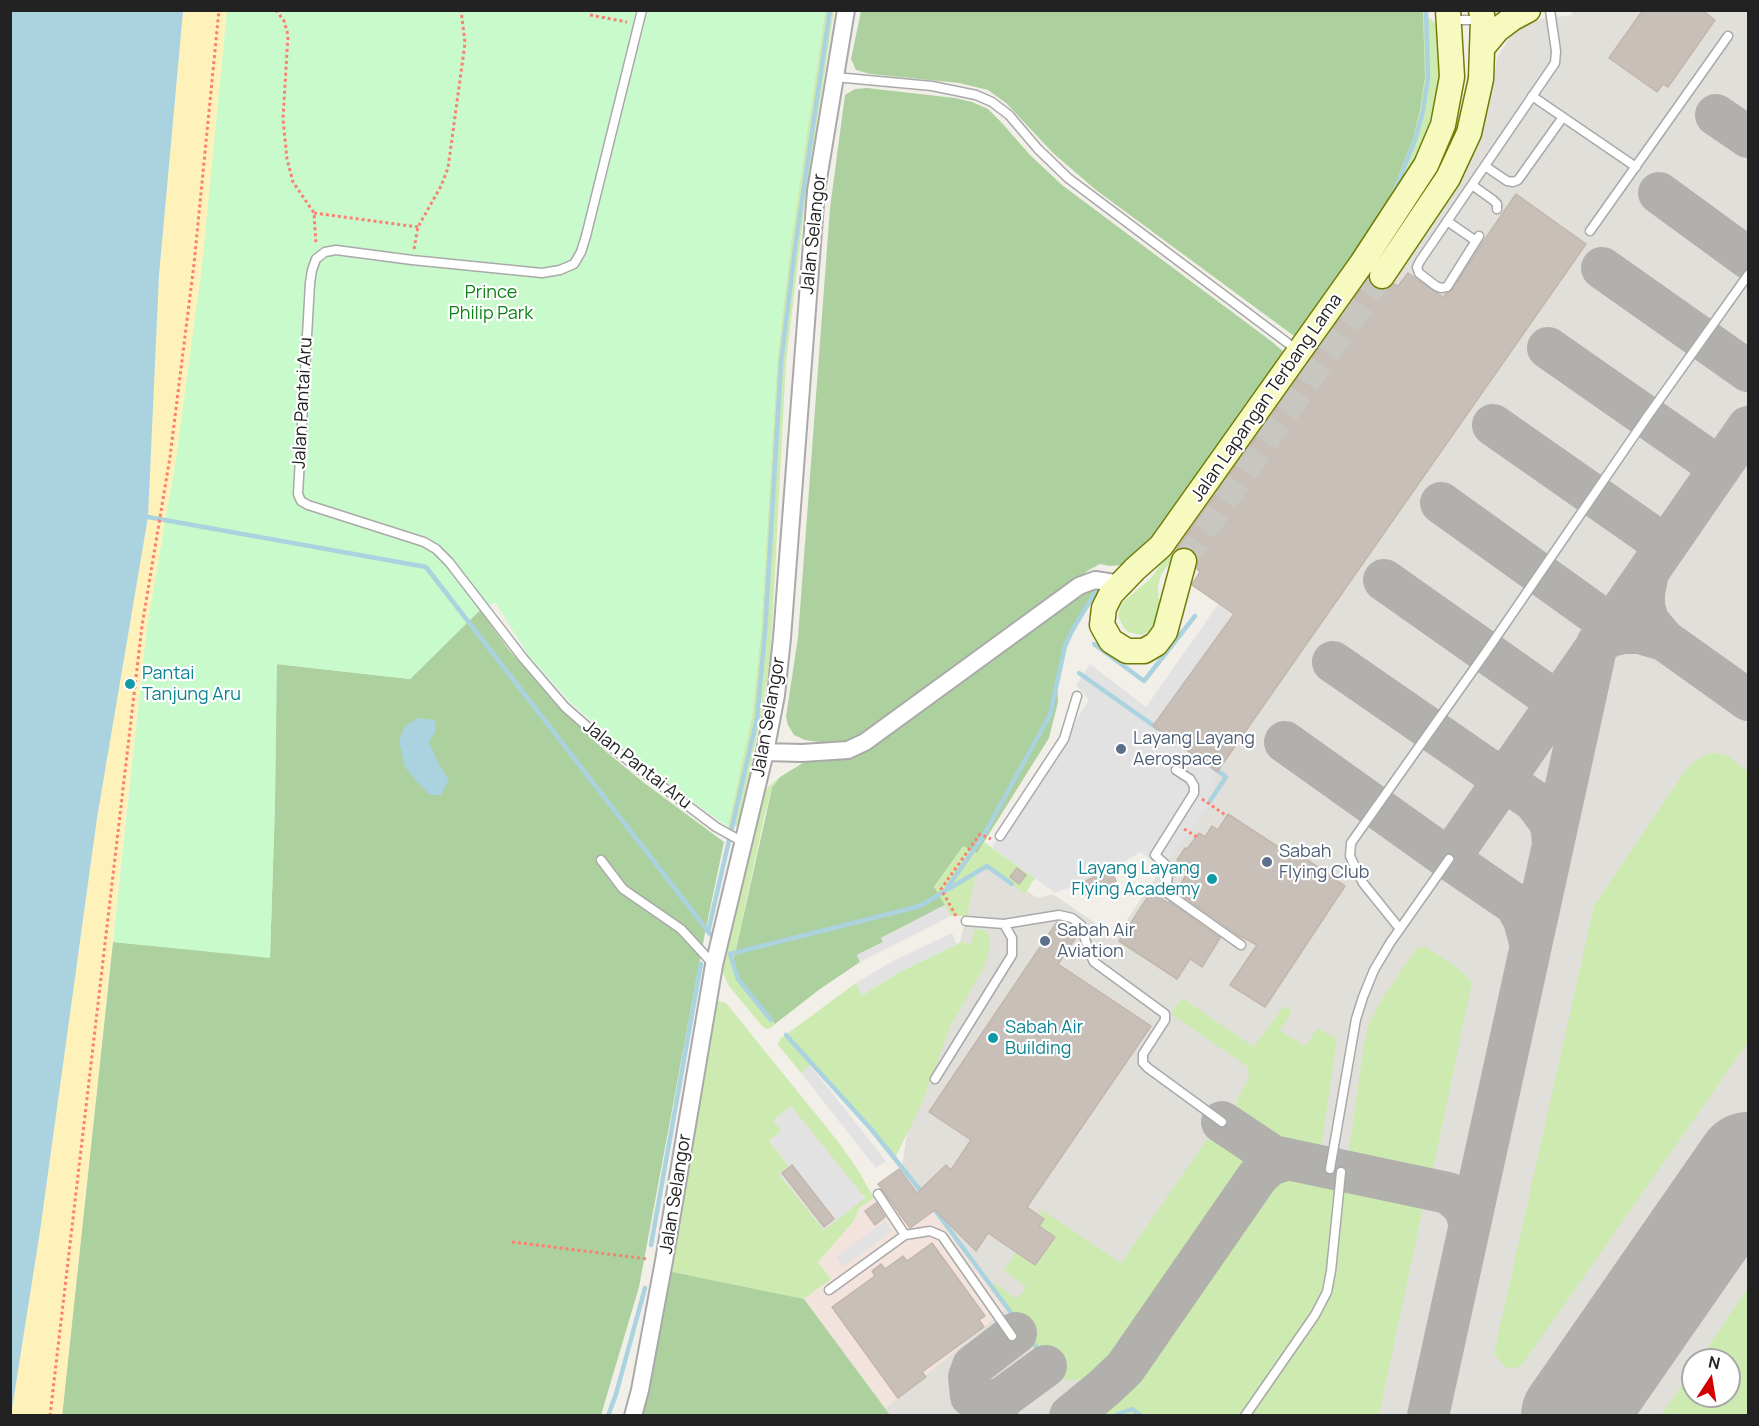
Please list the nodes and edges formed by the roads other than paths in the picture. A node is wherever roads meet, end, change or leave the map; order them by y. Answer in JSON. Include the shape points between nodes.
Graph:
{"nodes":[{"id":1,"x":642,"y":10,"type":"edge"},
{"id":2,"x":846,"y":10,"type":"edge"},
{"id":3,"x":1527,"y":10,"type":"edge"},
{"id":4,"x":1550,"y":10,"type":"edge"},
{"id":5,"x":1449,"y":16,"type":"edge"},
{"id":6,"x":1490,"y":16,"type":"edge"},
{"id":7,"x":1728,"y":36,"type":"dead end"},
{"id":8,"x":1482,"y":48,"type":"junction"},
{"id":9,"x":835,"y":77,"type":"junction"},
{"id":10,"x":1532,"y":96,"type":"junction"},
{"id":11,"x":1563,"y":117,"type":"junction"},
{"id":12,"x":1485,"y":166,"type":"junction"},
{"id":13,"x":1636,"y":167,"type":"junction"},
{"id":14,"x":1472,"y":185,"type":"junction"},
{"id":15,"x":1497,"y":209,"type":"dead end"},
{"id":16,"x":1447,"y":222,"type":"junction"},
{"id":17,"x":1590,"y":231,"type":"dead end"},
{"id":18,"x":1749,"y":275,"type":"edge"},
{"id":19,"x":1382,"y":276,"type":"tunnel mouth"},
{"id":20,"x":1300,"y":352,"type":"junction"},
{"id":21,"x":1184,"y":561,"type":"tunnel mouth"},
{"id":22,"x":1121,"y":584,"type":"junction"},
{"id":23,"x":1077,"y":696,"type":"dead end"},
{"id":24,"x":765,"y":752,"type":"junction"},
{"id":25,"x":1176,"y":770,"type":"dead end"},
{"id":26,"x":1000,"y":836,"type":"dead end"},
{"id":27,"x":742,"y":842,"type":"junction"},
{"id":28,"x":1449,"y":859,"type":"dead end"},
{"id":29,"x":601,"y":860,"type":"dead end"},
{"id":30,"x":963,"y":922,"type":"road end"},
{"id":31,"x":1004,"y":924,"type":"junction"},
{"id":32,"x":1400,"y":929,"type":"junction"},
{"id":33,"x":1240,"y":945,"type":"dead end"},
{"id":34,"x":714,"y":965,"type":"junction"},
{"id":35,"x":935,"y":1079,"type":"dead end"},
{"id":36,"x":1222,"y":1122,"type":"dead end"},
{"id":37,"x":1330,"y":1169,"type":"dead end"},
{"id":38,"x":1341,"y":1172,"type":"dead end"},
{"id":39,"x":878,"y":1194,"type":"dead end"},
{"id":40,"x":905,"y":1235,"type":"junction"},
{"id":41,"x":829,"y":1290,"type":"dead end"},
{"id":42,"x":1012,"y":1336,"type":"dead end"},
{"id":43,"x":633,"y":1416,"type":"edge"},
{"id":44,"x":1245,"y":1416,"type":"edge"}],
"edges":[{"from":1,"to":27,"type":"lane","name":"Jalan Pantai Aru","via":[[592,213],[574,264],[542,273],[336,250],[316,259],[309,295],[298,494],[308,505],[436,549],[565,707],[647,775]]},
{"from":2,"to":9,"type":"street","name":"Jalan Selangor"},
{"from":3,"to":6,"type":"lane"},
{"from":3,"to":8,"type":"main road","via":[[1497,30]]},
{"from":4,"to":10,"type":"lane","via":[[1555,63]]},
{"from":5,"to":6,"type":"lane"},
{"from":5,"to":20,"type":"main road","name":"Jalan Lapangan Terbang Lama","via":[[1452,77],[1443,125],[1426,165]]},
{"from":6,"to":8,"type":"main road"},
{"from":7,"to":13,"type":"lane"},
{"from":8,"to":19,"type":"main road","via":[[1481,79],[1469,133],[1448,178]]},
{"from":9,"to":20,"type":"lane","via":[[941,88],[993,102],[1068,178]]},
{"from":9,"to":24,"type":"street","name":"Jalan Selangor","via":[[816,191],[777,695]]},
{"from":10,"to":11,"type":"lane"},
{"from":10,"to":12,"type":"lane"},
{"from":11,"to":12,"type":"lane","via":[[1518,180],[1507,181]]},
{"from":11,"to":13,"type":"lane"},
{"from":12,"to":14,"type":"lane"},
{"from":13,"to":17,"type":"lane"},
{"from":14,"to":15,"type":"lane","via":[[1493,200]]},
{"from":14,"to":16,"type":"lane"},
{"from":16,"to":16,"type":"lane","via":[[1478,239],[1447,287],[1441,288],[1419,273],[1417,267]]},
{"from":18,"to":32,"type":"lane","via":[[1351,843],[1350,856],[1356,869]]},
{"from":20,"to":22,"type":"main road","name":"Jalan Lapangan Terbang Lama","via":[[1161,546]]},
{"from":21,"to":22,"type":"main road","name":"Jalan Lapangan Terbang Lama","via":[[1165,632],[1144,651],[1127,651],[1111,641],[1102,625],[1104,608]]},
{"from":22,"to":24,"type":"street","via":[[1095,580],[1079,586],[865,742],[848,750]]},
{"from":23,"to":26,"type":"lane","via":[[1064,739]]},
{"from":24,"to":27,"type":"street","name":"Jalan Selangor"},
{"from":25,"to":33,"type":"lane","via":[[1190,779],[1194,793],[1155,855],[1165,864],[1168,874],[1166,892]]},
{"from":27,"to":34,"type":"street","name":"Jalan Selangor"},
{"from":28,"to":32,"type":"lane"},
{"from":29,"to":34,"type":"lane","via":[[623,889],[681,929]]},
{"from":30,"to":31,"type":"lane"},
{"from":31,"to":35,"type":"lane","via":[[1012,938],[1012,955]]},
{"from":31,"to":36,"type":"lane","via":[[1059,915],[1082,925],[1094,963],[1165,1014],[1143,1054],[1143,1063]]},
{"from":32,"to":37,"type":"lane","via":[[1374,970],[1356,1019]]},
{"from":34,"to":43,"type":"street","name":"Jalan Selangor","via":[[664,1261]]},
{"from":38,"to":44,"type":"lane","via":[[1327,1293]]},
{"from":39,"to":40,"type":"lane"},
{"from":40,"to":41,"type":"lane"},
{"from":40,"to":42,"type":"lane","via":[[930,1231],[942,1236]]}]}
